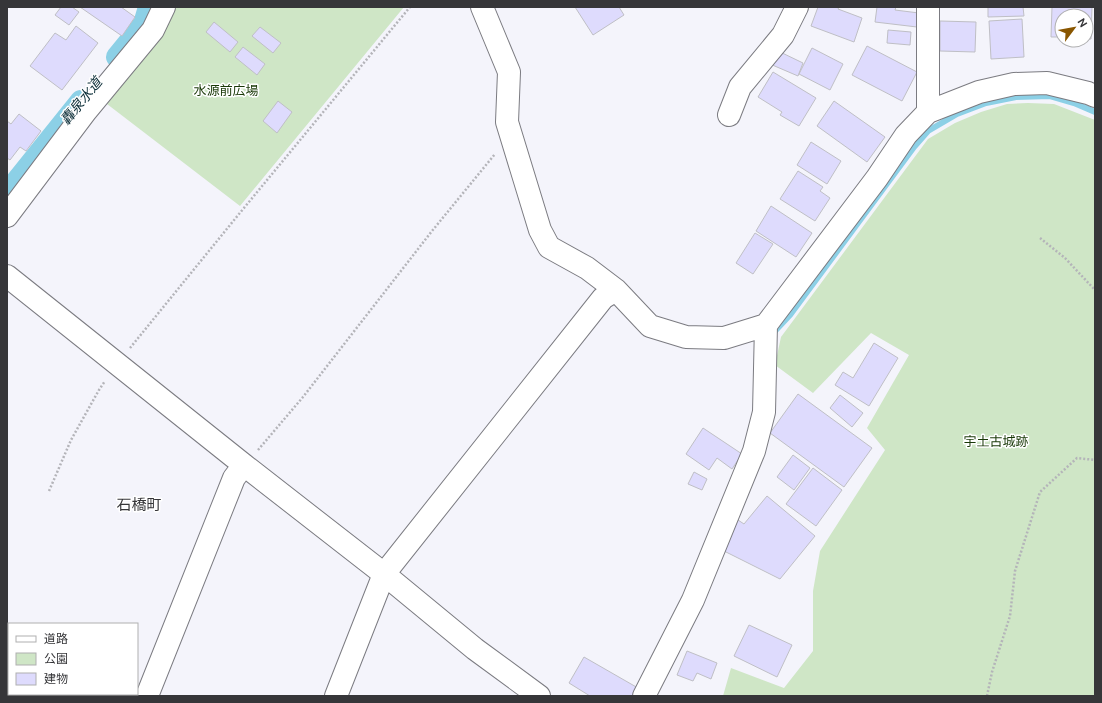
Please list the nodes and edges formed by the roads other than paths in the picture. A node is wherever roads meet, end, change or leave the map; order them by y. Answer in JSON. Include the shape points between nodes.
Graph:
{"nodes":[{"id":1,"x":164,"y":7,"type":"edge"},
{"id":2,"x":482,"y":7,"type":"edge"},
{"id":3,"x":797,"y":7,"type":"edge"},
{"id":4,"x":928,"y":7,"type":"edge"},
{"id":5,"x":1095,"y":96,"type":"edge"},
{"id":6,"x":928,"y":112,"type":"junction"},
{"id":7,"x":729,"y":115,"type":"dead end"},
{"id":8,"x":7,"y":216,"type":"edge"},
{"id":9,"x":7,"y":276,"type":"edge"},
{"id":10,"x":616,"y":290,"type":"junction"},
{"id":11,"x":766,"y":325,"type":"junction"},
{"id":12,"x":244,"y":465,"type":"junction"},
{"id":13,"x":384,"y":574,"type":"junction"},
{"id":14,"x":147,"y":696,"type":"edge"},
{"id":15,"x":336,"y":696,"type":"edge"},
{"id":16,"x":539,"y":696,"type":"edge"},
{"id":17,"x":644,"y":696,"type":"edge"}],
"edges":[{"from":1,"to":8,"type":"street","via":[[153,30],[86,111]]},
{"from":2,"to":10,"type":"street","via":[[509,72],[508,122],[540,230],[549,247],[587,268]]},
{"from":3,"to":7,"type":"street","via":[[783,35],[740,87]]},
{"from":4,"to":6,"type":"street"},
{"from":5,"to":6,"type":"street","via":[[1047,83],[1014,84],[979,92]]},
{"from":6,"to":11,"type":"street","via":[[906,135],[877,178]]},
{"from":9,"to":12,"type":"street"},
{"from":10,"to":11,"type":"street","via":[[650,326],[686,337],[724,338]]},
{"from":10,"to":13,"type":"street","via":[[603,298]]},
{"from":11,"to":17,"type":"street","via":[[764,412],[754,451],[693,600]]},
{"from":12,"to":13,"type":"street"},
{"from":12,"to":14,"type":"street","via":[[234,478]]},
{"from":13,"to":15,"type":"street"},
{"from":13,"to":16,"type":"street","via":[[475,649]]}]}
